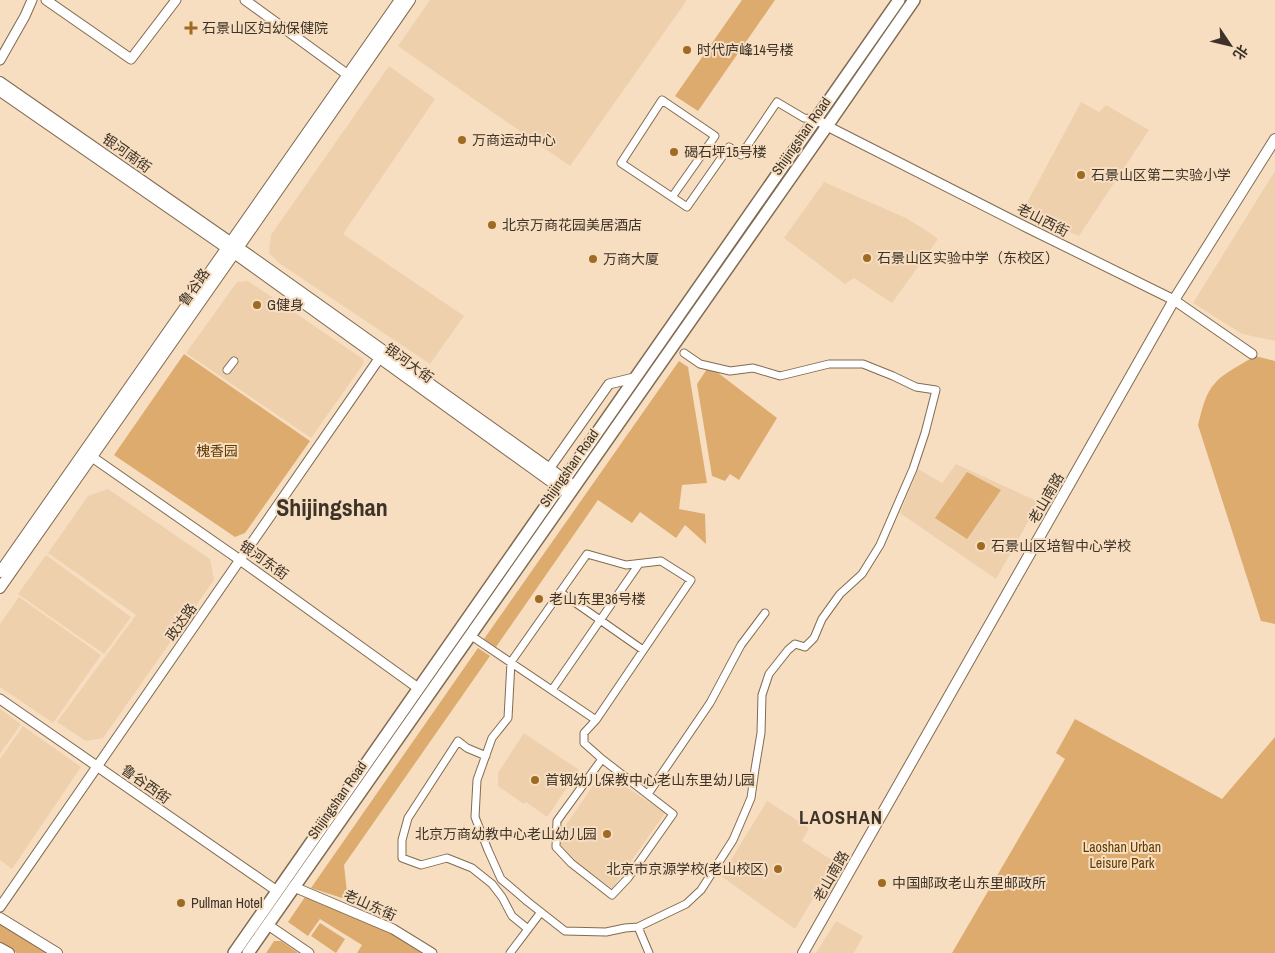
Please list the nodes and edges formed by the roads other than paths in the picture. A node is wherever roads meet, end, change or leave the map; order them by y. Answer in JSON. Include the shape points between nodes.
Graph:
{"nodes":[{"id":1,"x":32,"y":0,"type":"edge"},
{"id":2,"x":46,"y":0,"type":"edge"},
{"id":3,"x":176,"y":0,"type":"edge"},
{"id":4,"x":245,"y":0,"type":"edge"},
{"id":5,"x":400,"y":0,"type":"edge"},
{"id":6,"x":410,"y":0,"type":"edge"},
{"id":7,"x":899,"y":0,"type":"edge"},
{"id":8,"x":914,"y":0,"type":"edge"},
{"id":9,"x":0,"y":60,"type":"edge"},
{"id":10,"x":348,"y":74,"type":"junction"},
{"id":11,"x":0,"y":82,"type":"edge"},
{"id":12,"x":0,"y":91,"type":"edge"},
{"id":13,"x":816,"y":119,"type":"junction"},
{"id":14,"x":827,"y":126,"type":"junction"},
{"id":15,"x":1275,"y":139,"type":"edge"},
{"id":16,"x":672,"y":197,"type":"junction"},
{"id":17,"x":232,"y":248,"type":"junction"},
{"id":18,"x":1174,"y":300,"type":"junction"},
{"id":19,"x":684,"y":353,"type":"dead end"},
{"id":20,"x":1252,"y":354,"type":"dead end"},
{"id":21,"x":382,"y":355,"type":"junction"},
{"id":22,"x":234,"y":361,"type":"dead end"},
{"id":23,"x":228,"y":370,"type":"dead end"},
{"id":24,"x":634,"y":378,"type":"junction"},
{"id":25,"x":92,"y":457,"type":"junction"},
{"id":26,"x":550,"y":469,"type":"junction"},
{"id":27,"x":567,"y":487,"type":"junction"},
{"id":28,"x":240,"y":560,"type":"junction"},
{"id":29,"x":639,"y":564,"type":"junction"},
{"id":30,"x":0,"y":572,"type":"edge"},
{"id":31,"x":0,"y":588,"type":"edge"},
{"id":32,"x":560,"y":592,"type":"junction"},
{"id":33,"x":765,"y":613,"type":"dead end"},
{"id":34,"x":600,"y":620,"type":"junction"},
{"id":35,"x":470,"y":635,"type":"junction"},
{"id":36,"x":643,"y":650,"type":"junction"},
{"id":37,"x":511,"y":662,"type":"junction"},
{"id":38,"x":418,"y":688,"type":"junction"},
{"id":39,"x":552,"y":690,"type":"junction"},
{"id":40,"x":0,"y":699,"type":"edge"},
{"id":41,"x":596,"y":720,"type":"junction"},
{"id":42,"x":486,"y":756,"type":"junction"},
{"id":43,"x":602,"y":759,"type":"junction"},
{"id":44,"x":98,"y":767,"type":"junction"},
{"id":45,"x":648,"y":794,"type":"junction"},
{"id":46,"x":294,"y":887,"type":"junction"},
{"id":47,"x":277,"y":891,"type":"junction"},
{"id":48,"x":0,"y":907,"type":"edge"},
{"id":49,"x":541,"y":912,"type":"junction"},
{"id":50,"x":0,"y":918,"type":"edge"},
{"id":51,"x":268,"y":925,"type":"junction"},
{"id":52,"x":638,"y":927,"type":"junction"},
{"id":53,"x":528,"y":929,"type":"junction"},
{"id":54,"x":0,"y":948,"type":"edge"},
{"id":55,"x":9,"y":953,"type":"edge"},
{"id":56,"x":57,"y":953,"type":"edge"},
{"id":57,"x":234,"y":953,"type":"edge"},
{"id":58,"x":248,"y":953,"type":"edge"},
{"id":59,"x":309,"y":953,"type":"edge"},
{"id":60,"x":432,"y":953,"type":"edge"},
{"id":61,"x":510,"y":953,"type":"edge"},
{"id":62,"x":648,"y":953,"type":"edge"},
{"id":63,"x":803,"y":953,"type":"edge"}],
"edges":[{"from":1,"to":9,"type":"street"},
{"from":2,"to":3,"type":"street","via":[[131,59]]},
{"from":4,"to":10,"type":"street"},
{"from":5,"to":10,"type":"main road","name":"鲁谷路"},
{"from":6,"to":17,"type":"main road","name":"鲁谷路"},
{"from":7,"to":13,"type":"highway","name":"Shijingshan Road"},
{"from":8,"to":14,"type":"highway","name":"Shijingshan Road"},
{"from":10,"to":17,"type":"main road","name":"鲁谷路"},
{"from":11,"to":17,"type":"main road","name":"银河南街"},
{"from":12,"to":17,"type":"main road","name":"银河南街"},
{"from":13,"to":14,"type":"street","name":"老山西街"},
{"from":13,"to":16,"type":"street","via":[[804,118],[777,102],[741,155],[729,147],[687,207]]},
{"from":13,"to":24,"type":"highway","name":"Shijingshan Road"},
{"from":14,"to":18,"type":"street","name":"老山西街"},
{"from":14,"to":27,"type":"highway","name":"Shijingshan Road"},
{"from":15,"to":18,"type":"main road","name":"老山南路"},
{"from":16,"to":16,"type":"street","via":[[621,163],[662,100],[715,136]]},
{"from":17,"to":21,"type":"main road","name":"银河大街"},
{"from":17,"to":25,"type":"main road","name":"鲁谷路"},
{"from":17,"to":30,"type":"main road","name":"鲁谷路"},
{"from":18,"to":20,"type":"street","name":"老山西街"},
{"from":18,"to":63,"type":"main road","name":"老山南路"},
{"from":19,"to":52,"type":"street","via":[[700,364],[730,371],[753,368],[780,376],[829,364],[863,364],[916,387],[936,390],[912,469],[880,545],[862,574],[840,594],[826,613],[814,638],[805,647],[795,644],[770,674],[762,695],[761,733],[752,798],[733,840],[696,895],[686,904]]},
{"from":21,"to":26,"type":"main road","name":"银河大街"},
{"from":21,"to":27,"type":"main road","name":"银河大街"},
{"from":21,"to":28,"type":"street","name":"政达路"},
{"from":22,"to":23,"type":"street"},
{"from":24,"to":26,"type":"street","via":[[609,384]]},
{"from":24,"to":27,"type":"highway","name":"Shijingshan Road"},
{"from":25,"to":28,"type":"street","name":"银河东街"},
{"from":25,"to":31,"type":"main road","name":"鲁谷路"},
{"from":26,"to":27,"type":"main road","name":"银河大街"},
{"from":27,"to":35,"type":"highway","name":"Shijingshan Road"},
{"from":27,"to":38,"type":"highway","name":"Shijingshan Road"},
{"from":28,"to":38,"type":"street","name":"银河东街"},
{"from":28,"to":44,"type":"street","name":"政达路"},
{"from":29,"to":32,"type":"street","via":[[626,565],[586,554]]},
{"from":29,"to":34,"type":"street"},
{"from":29,"to":36,"type":"street","via":[[661,561],[691,580]]},
{"from":32,"to":34,"type":"street"},
{"from":32,"to":37,"type":"street"},
{"from":33,"to":45,"type":"street","via":[[741,645],[710,703]]},
{"from":34,"to":36,"type":"street"},
{"from":34,"to":39,"type":"street"},
{"from":35,"to":37,"type":"street"},
{"from":35,"to":46,"type":"highway","name":"Shijingshan Road"},
{"from":36,"to":41,"type":"street"},
{"from":37,"to":39,"type":"street"},
{"from":37,"to":42,"type":"street","via":[[508,718],[492,738]]},
{"from":38,"to":47,"type":"highway","name":"Shijingshan Road"},
{"from":39,"to":41,"type":"street"},
{"from":40,"to":44,"type":"street","name":"鲁谷西街"},
{"from":41,"to":43,"type":"street","via":[[584,734],[584,743]]},
{"from":42,"to":49,"type":"street","via":[[477,780],[475,817],[501,879]]},
{"from":42,"to":53,"type":"street","via":[[458,742],[408,818],[402,840],[402,858],[421,865],[446,858],[472,868],[492,884],[512,916]]},
{"from":43,"to":45,"type":"street"},
{"from":43,"to":45,"type":"street","via":[[557,821],[556,847],[612,895],[628,878],[673,814]]},
{"from":44,"to":47,"type":"street","name":"鲁谷西街"},
{"from":44,"to":48,"type":"street","name":"政达路"},
{"from":46,"to":51,"type":"highway","name":"Shijingshan Road"},
{"from":46,"to":60,"type":"street","name":"老山东街","via":[[393,929]]},
{"from":47,"to":57,"type":"highway","name":"Shijingshan Road"},
{"from":49,"to":52,"type":"street","via":[[565,931],[606,932]]},
{"from":49,"to":53,"type":"street"},
{"from":50,"to":56,"type":"main road"},
{"from":51,"to":58,"type":"highway","name":"Shijingshan Road"},
{"from":51,"to":59,"type":"street"},
{"from":52,"to":62,"type":"street"},
{"from":53,"to":61,"type":"street"},
{"from":54,"to":55,"type":"main road"}]}
